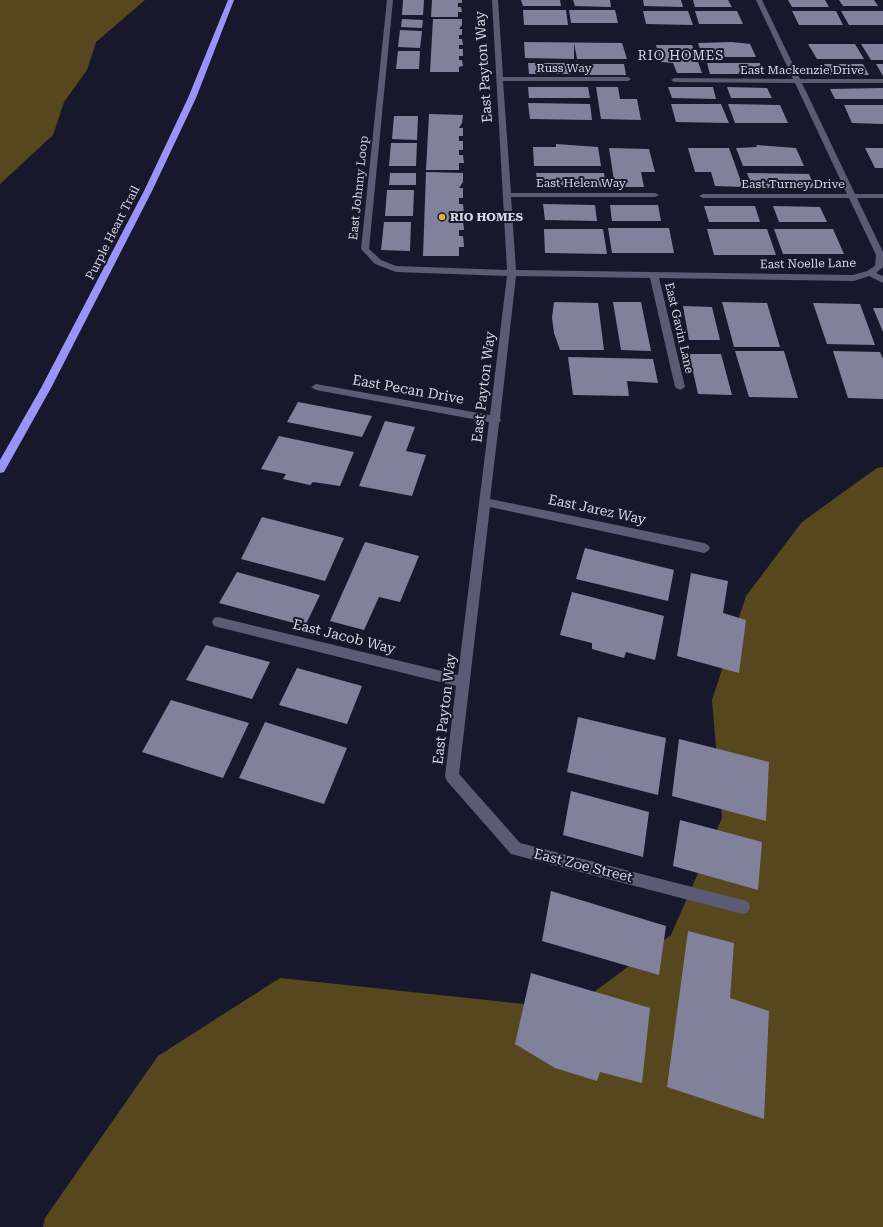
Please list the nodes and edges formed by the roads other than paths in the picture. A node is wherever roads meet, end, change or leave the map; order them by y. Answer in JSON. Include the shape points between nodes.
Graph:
{"nodes":[{"id":1,"x":231,"y":0,"type":"edge"},
{"id":2,"x":390,"y":0,"type":"edge"},
{"id":3,"x":495,"y":0,"type":"edge"},
{"id":4,"x":759,"y":0,"type":"edge"},
{"id":5,"x":500,"y":79,"type":"junction"},
{"id":6,"x":628,"y":79,"type":"dead end"},
{"id":7,"x":674,"y":80,"type":"dead end"},
{"id":8,"x":797,"y":81,"type":"junction"},
{"id":9,"x":883,"y":81,"type":"edge"},
{"id":10,"x":655,"y":195,"type":"dead end"},
{"id":11,"x":508,"y":196,"type":"junction"},
{"id":12,"x":704,"y":196,"type":"dead end"},
{"id":13,"x":852,"y":196,"type":"junction"},
{"id":14,"x":883,"y":196,"type":"edge"},
{"id":15,"x":870,"y":273,"type":"junction"},
{"id":16,"x":512,"y":274,"type":"junction"},
{"id":17,"x":654,"y":275,"type":"junction"},
{"id":18,"x":883,"y":280,"type":"edge"},
{"id":19,"x":316,"y":387,"type":"dead end"},
{"id":20,"x":680,"y":387,"type":"dead end"},
{"id":21,"x":496,"y":420,"type":"junction"},
{"id":22,"x":0,"y":469,"type":"edge"},
{"id":23,"x":485,"y":502,"type":"junction"},
{"id":24,"x":704,"y":548,"type":"dead end"},
{"id":25,"x":218,"y":622,"type":"dead end"},
{"id":26,"x":463,"y":682,"type":"junction"},
{"id":27,"x":452,"y":776,"type":"joint"},
{"id":28,"x":743,"y":907,"type":"dead end"}],
"edges":[{"from":1,"to":22,"type":"highway","name":"Purple Heart Trail","via":[[192,98],[148,191],[46,388]]},
{"from":2,"to":16,"type":"street","name":"East Johnny Loop","via":[[365,249],[371,258],[381,265],[396,269]]},
{"from":3,"to":5,"type":"street","name":"East Payton Way"},
{"from":4,"to":8,"type":"street","name":"East Noelle Lane"},
{"from":5,"to":6,"type":"street","name":"Russ Way"},
{"from":5,"to":11,"type":"street","name":"East Payton Way"},
{"from":7,"to":8,"type":"street","name":"East Mackenzie Drive"},
{"from":8,"to":9,"type":"street","name":"East Mackenzie Drive"},
{"from":8,"to":13,"type":"street","name":"East Noelle Lane"},
{"from":10,"to":11,"type":"street","name":"East Helen Way"},
{"from":11,"to":16,"type":"street","name":"East Payton Way"},
{"from":12,"to":13,"type":"street","name":"East Turney Drive"},
{"from":13,"to":14,"type":"street","name":"East Turney Drive"},
{"from":13,"to":15,"type":"street","name":"East Noelle Lane","via":[[880,255],[879,267]]},
{"from":15,"to":17,"type":"street","name":"East Noelle Lane","via":[[854,278]]},
{"from":15,"to":18,"type":"street"},
{"from":16,"to":17,"type":"street","name":"East Noelle Lane"},
{"from":16,"to":21,"type":"street","name":"East Payton Way"},
{"from":17,"to":20,"type":"street","name":"East Gavin Lane"},
{"from":19,"to":21,"type":"street","name":"East Pecan Drive"},
{"from":21,"to":23,"type":"street","name":"East Payton Way"},
{"from":23,"to":24,"type":"street","name":"East Jarez Way"},
{"from":23,"to":26,"type":"street","name":"East Payton Way"},
{"from":25,"to":26,"type":"street","name":"East Jacob Way"},
{"from":26,"to":27,"type":"street","name":"East Payton Way"},
{"from":27,"to":28,"type":"street","name":"East Zoe Street","via":[[516,848]]}]}
